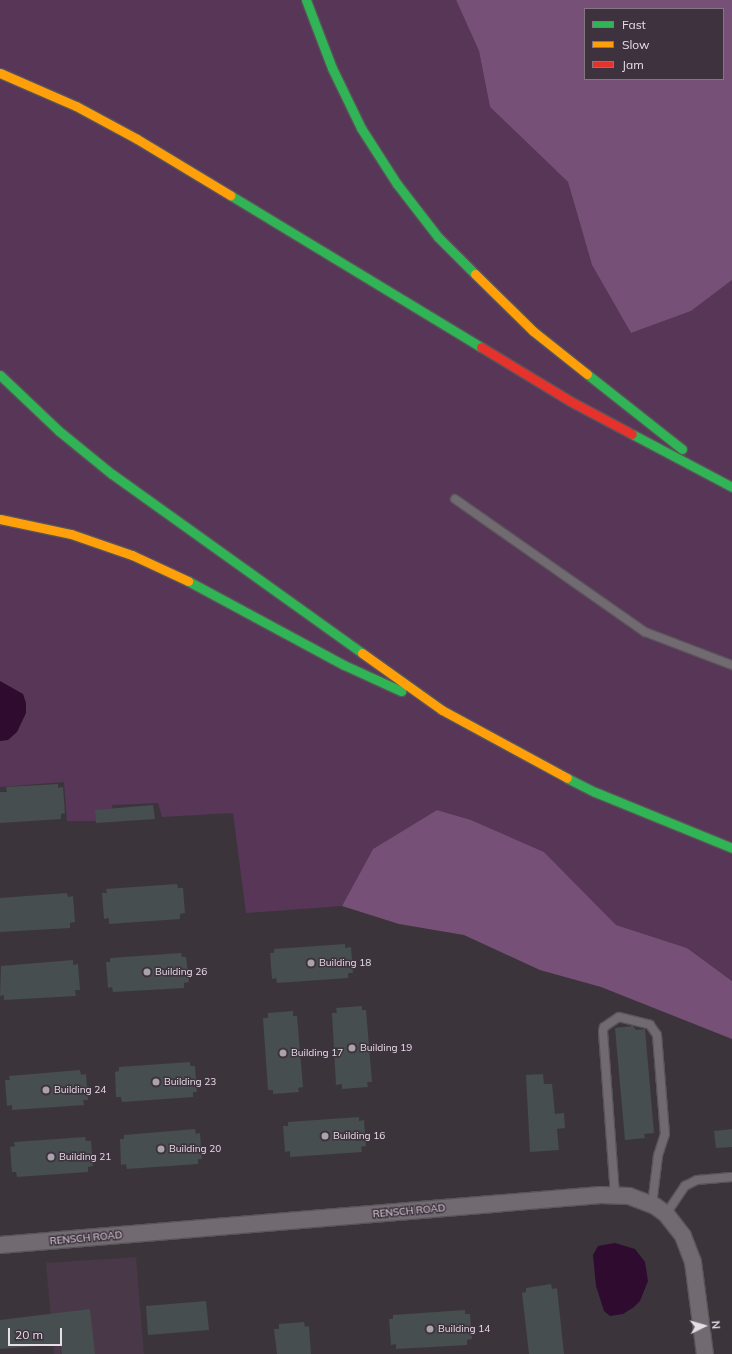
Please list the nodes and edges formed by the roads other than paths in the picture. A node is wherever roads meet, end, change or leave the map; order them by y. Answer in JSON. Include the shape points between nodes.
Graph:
{"nodes":[{"id":1,"x":306,"y":0,"type":"edge"},
{"id":2,"x":0,"y":73,"type":"edge"},
{"id":3,"x":0,"y":375,"type":"edge"},
{"id":4,"x":716,"y":478,"type":"junction"},
{"id":5,"x":732,"y":487,"type":"edge"},
{"id":6,"x":455,"y":499,"type":"dead end"},
{"id":7,"x":0,"y":519,"type":"edge"},
{"id":8,"x":732,"y":665,"type":"edge"},
{"id":9,"x":442,"y":710,"type":"junction"},
{"id":10,"x":732,"y":848,"type":"edge"},
{"id":11,"x":732,"y":1177,"type":"edge"},
{"id":12,"x":615,"y":1194,"type":"junction"},
{"id":13,"x":652,"y":1205,"type":"junction"},
{"id":14,"x":666,"y":1214,"type":"junction"},
{"id":15,"x":0,"y":1245,"type":"edge"},
{"id":16,"x":705,"y":1354,"type":"edge"}],
"edges":[{"from":1,"to":4,"type":"highway","via":[[332,68],[361,128],[397,184],[438,238],[533,331]]},
{"from":2,"to":4,"type":"highway","via":[[64,100],[136,139],[570,401]]},
{"from":3,"to":9,"type":"highway","via":[[36,411],[102,466]]},
{"from":4,"to":5,"type":"highway"},
{"from":6,"to":8,"type":"lane","via":[[645,632]]},
{"from":7,"to":9,"type":"highway","via":[[71,534],[132,555],[190,581],[344,665]]},
{"from":9,"to":10,"type":"highway","via":[[508,748],[595,792]]},
{"from":11,"to":14,"type":"lane","via":[[697,1180],[685,1186]]},
{"from":12,"to":13,"type":"street","name":"RENSCH ROAD","via":[[629,1196]]},
{"from":12,"to":13,"type":"lane","via":[[603,1031],[604,1026],[619,1017],[650,1025],[655,1029],[664,1134],[658,1156]]},
{"from":12,"to":15,"type":"street","name":"RENSCH ROAD"},
{"from":13,"to":14,"type":"street","name":"RENSCH ROAD"},
{"from":14,"to":16,"type":"street","name":"RENSCH ROAD","via":[[676,1224],[689,1248]]}]}
